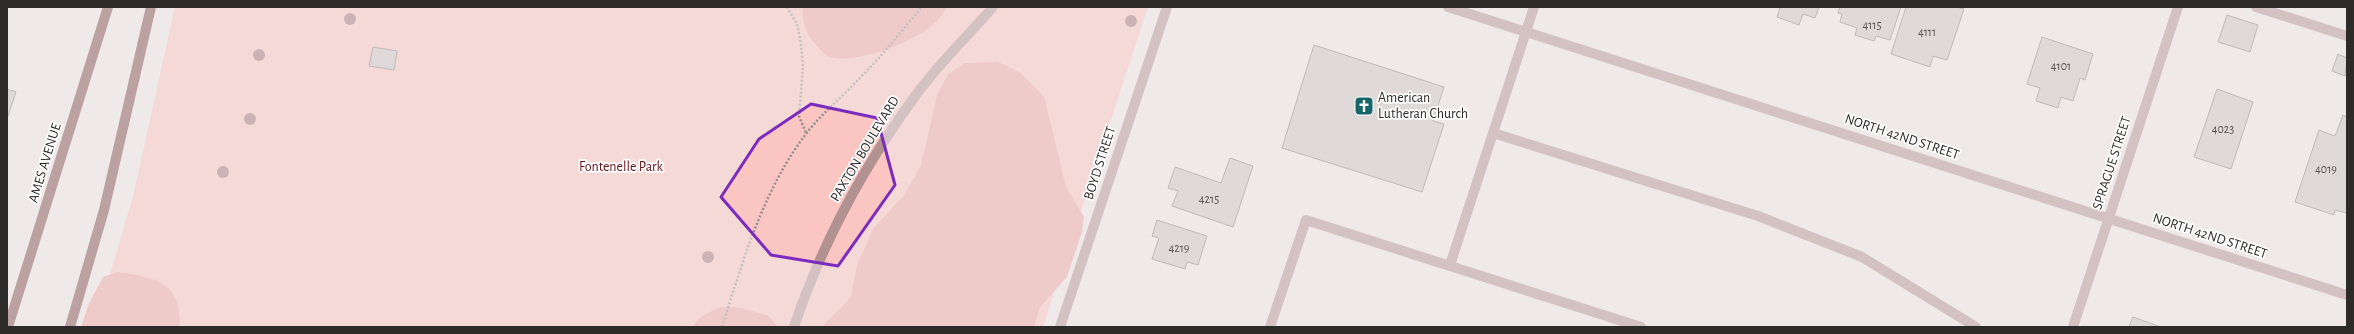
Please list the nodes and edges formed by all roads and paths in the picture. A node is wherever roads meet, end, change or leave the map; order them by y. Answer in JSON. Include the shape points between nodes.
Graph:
{"nodes":[{"id":1,"x":108,"y":7,"type":"edge"},
{"id":2,"x":151,"y":7,"type":"edge"},
{"id":3,"x":787,"y":7,"type":"edge"},
{"id":4,"x":922,"y":7,"type":"edge"},
{"id":5,"x":993,"y":7,"type":"edge"},
{"id":6,"x":1167,"y":7,"type":"edge"},
{"id":7,"x":1448,"y":7,"type":"edge"},
{"id":8,"x":1534,"y":7,"type":"edge"},
{"id":9,"x":2178,"y":7,"type":"edge"},
{"id":10,"x":2256,"y":7,"type":"edge"},
{"id":11,"x":1526,"y":32,"type":"junction"},
{"id":12,"x":2347,"y":36,"type":"edge"},
{"id":13,"x":806,"y":133,"type":"junction"},
{"id":14,"x":1493,"y":133,"type":"junction"},
{"id":15,"x":2108,"y":218,"type":"junction"},
{"id":16,"x":1450,"y":265,"type":"junction"},
{"id":17,"x":2347,"y":295,"type":"edge"},
{"id":18,"x":8,"y":327,"type":"edge"},
{"id":19,"x":70,"y":327,"type":"edge"},
{"id":20,"x":722,"y":327,"type":"edge"},
{"id":21,"x":794,"y":327,"type":"edge"},
{"id":22,"x":1060,"y":327,"type":"edge"},
{"id":23,"x":1270,"y":327,"type":"edge"},
{"id":24,"x":1640,"y":327,"type":"edge"},
{"id":25,"x":1976,"y":327,"type":"edge"},
{"id":26,"x":2073,"y":327,"type":"edge"}],
"edges":[{"from":1,"to":18,"type":"main road","name":"AMES AVENUE"},
{"from":2,"to":19,"type":"main road","via":[[104,210]]},
{"from":3,"to":13,"type":"path","via":[[797,24],[802,44],[799,116]]},
{"from":4,"to":13,"type":"path","via":[[880,56]]},
{"from":5,"to":21,"type":"street","name":"PAXTON BOULEVARD","via":[[914,97],[883,143],[849,200],[819,263]]},
{"from":6,"to":22,"type":"street","name":"BOYD STREET"},
{"from":7,"to":11,"type":"street","name":"NORTH 42ND STREET"},
{"from":8,"to":11,"type":"street"},
{"from":9,"to":15,"type":"street","name":"SPRAGUE STREET"},
{"from":10,"to":12,"type":"street"},
{"from":11,"to":14,"type":"street"},
{"from":11,"to":15,"type":"street","name":"NORTH 42ND STREET"},
{"from":13,"to":20,"type":"path","via":[[769,193],[738,274]]},
{"from":14,"to":16,"type":"street"},
{"from":14,"to":25,"type":"street","via":[[1758,216],[1862,257]]},
{"from":15,"to":17,"type":"street","name":"NORTH 42ND STREET"},
{"from":15,"to":26,"type":"street","name":"SPRAGUE STREET"},
{"from":16,"to":23,"type":"street","via":[[1306,220]]},
{"from":16,"to":24,"type":"street"}]}
